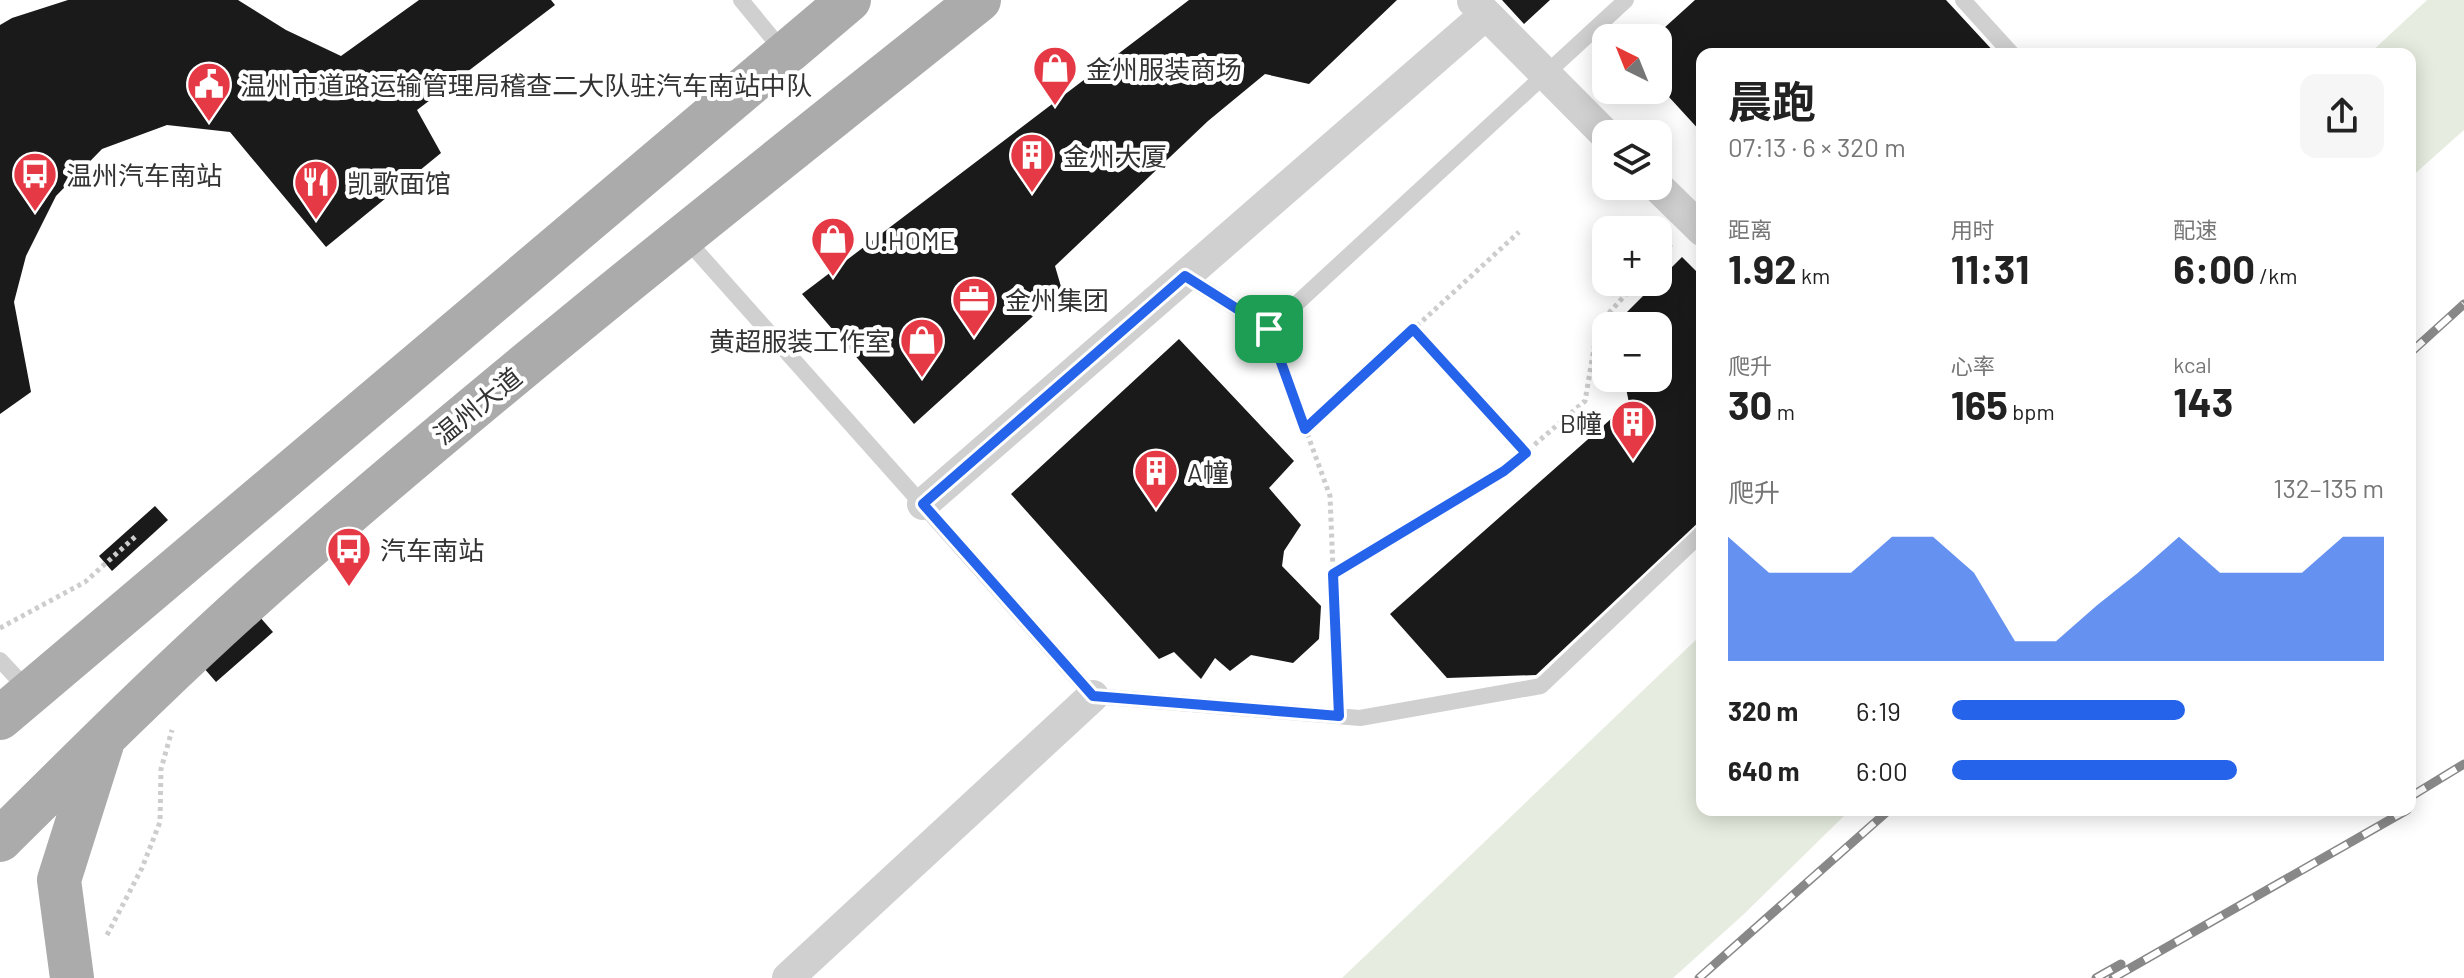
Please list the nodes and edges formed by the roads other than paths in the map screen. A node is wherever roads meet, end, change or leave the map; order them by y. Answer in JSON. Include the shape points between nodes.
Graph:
{"nodes":[{"id":1,"x":741,"y":0,"type":"edge"},
{"id":2,"x":849,"y":0,"type":"edge"},
{"id":3,"x":979,"y":0,"type":"edge"},
{"id":4,"x":1626,"y":0,"type":"edge"},
{"id":5,"x":1963,"y":0,"type":"edge"},
{"id":6,"x":1478,"y":8,"type":"edge"},
{"id":7,"x":2007,"y":48,"type":"edge"},
{"id":8,"x":784,"y":53,"type":"junction"},
{"id":9,"x":1545,"y":74,"type":"junction"},
{"id":10,"x":1592,"y":121,"type":"edge"},
{"id":11,"x":1671,"y":200,"type":"edge"},
{"id":12,"x":1696,"y":224,"type":"edge"},
{"id":13,"x":684,"y":236,"type":"junction"},
{"id":14,"x":1185,"y":276,"type":"junction"},
{"id":15,"x":923,"y":504,"type":"junction"},
{"id":16,"x":1696,"y":539,"type":"edge"},
{"id":17,"x":0,"y":660,"type":"edge"},
{"id":18,"x":1093,"y":696,"type":"junction"},
{"id":19,"x":15,"y":705,"type":"edge"},
{"id":20,"x":105,"y":736,"type":"junction"},
{"id":21,"x":0,"y":840,"type":"edge"},
{"id":22,"x":72,"y":978,"type":"edge"},
{"id":23,"x":788,"y":978,"type":"edge"}],
"edges":[{"from":1,"to":8,"type":"lane"},
{"from":2,"to":8,"type":"main road"},
{"from":3,"to":13,"type":"main road","name":"温州大道"},
{"from":4,"to":9,"type":"lane"},
{"from":5,"to":7,"type":"lane"},
{"from":6,"to":9,"type":"street"},
{"from":6,"to":14,"type":"street"},
{"from":8,"to":19,"type":"main road"},
{"from":9,"to":10,"type":"street"},
{"from":9,"to":14,"type":"lane","via":[[1269,329]]},
{"from":11,"to":12,"type":"street"},
{"from":13,"to":15,"type":"lane"},
{"from":13,"to":20,"type":"main road","name":"温州大道","via":[[414,457]]},
{"from":14,"to":15,"type":"street"},
{"from":15,"to":18,"type":"lane"},
{"from":16,"to":18,"type":"lane","via":[[1541,686],[1360,718]]},
{"from":17,"to":19,"type":"lane"},
{"from":18,"to":23,"type":"street"},
{"from":20,"to":21,"type":"main road","name":"温州大道"},
{"from":20,"to":22,"type":"main road","via":[[59,880]]}]}
